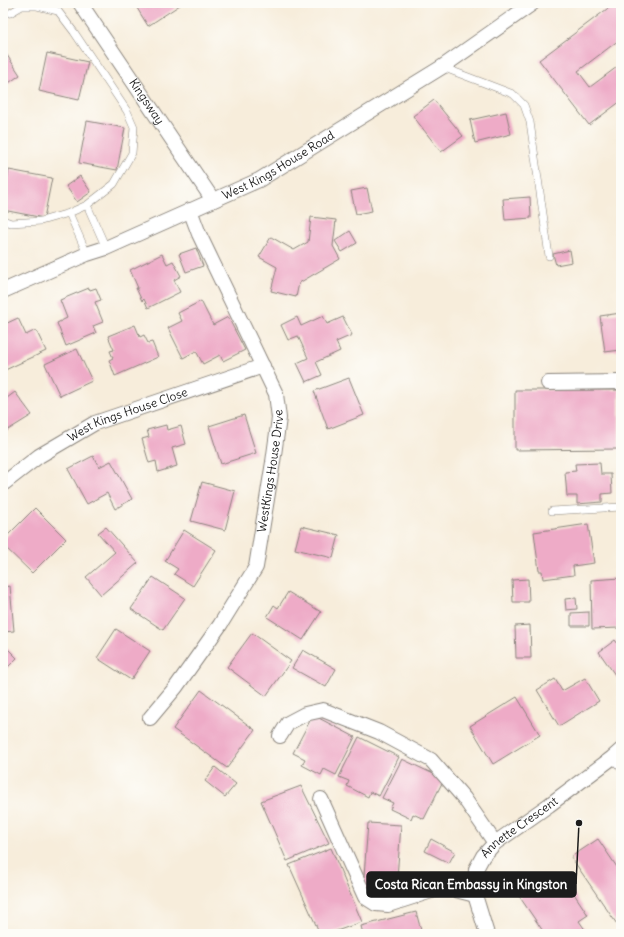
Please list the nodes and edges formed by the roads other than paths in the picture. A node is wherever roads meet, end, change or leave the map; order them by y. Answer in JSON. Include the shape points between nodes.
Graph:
{"nodes":[{"id":1,"x":80,"y":3,"type":"edge"},
{"id":2,"x":533,"y":3,"type":"edge"},
{"id":3,"x":10,"y":14,"type":"dead end"},
{"id":4,"x":442,"y":67,"type":"junction"},
{"id":5,"x":213,"y":200,"type":"junction"},
{"id":6,"x":87,"y":205,"type":"junction"},
{"id":7,"x":190,"y":210,"type":"junction"},
{"id":8,"x":69,"y":214,"type":"junction"},
{"id":9,"x":3,"y":220,"type":"edge"},
{"id":10,"x":106,"y":248,"type":"junction"},
{"id":11,"x":87,"y":254,"type":"junction"},
{"id":12,"x":550,"y":256,"type":"dead end"},
{"id":13,"x":3,"y":290,"type":"edge"},
{"id":14,"x":263,"y":366,"type":"junction"},
{"id":15,"x":621,"y":382,"type":"edge"},
{"id":16,"x":548,"y":383,"type":"dead end"},
{"id":17,"x":3,"y":484,"type":"edge"},
{"id":18,"x":621,"y":507,"type":"edge"},
{"id":19,"x":552,"y":511,"type":"dead end"},
{"id":20,"x":150,"y":718,"type":"dead end"},
{"id":21,"x":280,"y":736,"type":"dead end"},
{"id":22,"x":618,"y":759,"type":"edge"},
{"id":23,"x":321,"y":799,"type":"dead end"},
{"id":24,"x":495,"y":843,"type":"junction"},
{"id":25,"x":475,"y":895,"type":"junction"},
{"id":26,"x":487,"y":934,"type":"edge"}],
"edges":[{"from":1,"to":5,"type":"street","name":"Kingsway"},
{"from":2,"to":4,"type":"street","name":"West Kings House Road"},
{"from":3,"to":6,"type":"lane","via":[[22,6],[37,6],[58,11],[127,110],[134,128],[132,153],[114,184]]},
{"from":4,"to":5,"type":"street","name":"West Kings House Road","via":[[259,180]]},
{"from":4,"to":12,"type":"lane","via":[[513,94],[524,105],[530,122]]},
{"from":5,"to":7,"type":"street","name":"West Kings House Road"},
{"from":6,"to":8,"type":"lane"},
{"from":6,"to":10,"type":"lane"},
{"from":7,"to":10,"type":"street","name":"West Kings House Road"},
{"from":7,"to":14,"type":"street","name":"WestKings House Drive","via":[[199,234]]},
{"from":8,"to":9,"type":"lane","via":[[41,221],[11,223]]},
{"from":8,"to":11,"type":"lane"},
{"from":10,"to":11,"type":"street","name":"West Kings House Road"},
{"from":11,"to":13,"type":"street","name":"West Kings House Road"},
{"from":14,"to":17,"type":"street","name":"West Kings House Close","via":[[95,423],[39,456]]},
{"from":14,"to":20,"type":"street","name":"WestKings House Drive","via":[[276,394],[279,418],[256,567],[216,631]]},
{"from":15,"to":16,"type":"street"},
{"from":18,"to":19,"type":"lane"},
{"from":21,"to":24,"type":"street","via":[[288,723],[305,714],[323,710],[379,732],[431,760],[464,798]]},
{"from":22,"to":24,"type":"street","name":"Annette Crescent"},
{"from":23,"to":25,"type":"street","via":[[365,897],[376,904],[388,904],[444,887]]},
{"from":24,"to":25,"type":"street","name":"Annette Crescent","via":[[483,856],[476,869]]},
{"from":25,"to":26,"type":"street","name":"Annette Crescent"}]}
